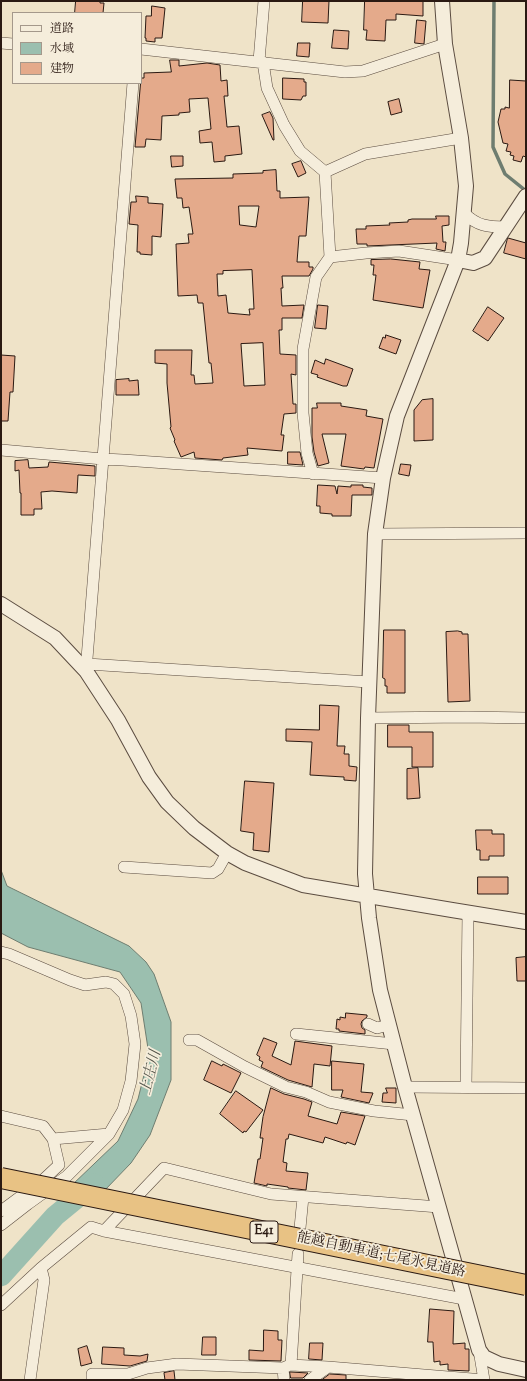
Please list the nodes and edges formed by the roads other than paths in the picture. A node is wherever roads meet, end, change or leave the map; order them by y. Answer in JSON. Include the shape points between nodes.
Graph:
{"nodes":[{"id":1,"x":264,"y":1,"type":"edge"},
{"id":2,"x":442,"y":1,"type":"edge"},
{"id":3,"x":1,"y":43,"type":"edge"},
{"id":4,"x":12,"y":44,"type":"edge"},
{"id":5,"x":445,"y":44,"type":"junction"},
{"id":6,"x":142,"y":49,"type":"edge"},
{"id":7,"x":261,"y":62,"type":"junction"},
{"id":8,"x":133,"y":84,"type":"edge"},
{"id":9,"x":461,"y":138,"type":"junction"},
{"id":10,"x":325,"y":172,"type":"junction"},
{"id":11,"x":522,"y":201,"type":"edge"},
{"id":12,"x":464,"y":213,"type":"junction"},
{"id":13,"x":505,"y":227,"type":"junction"},
{"id":14,"x":330,"y":257,"type":"junction"},
{"id":15,"x":458,"y":260,"type":"junction"},
{"id":16,"x":1,"y":450,"type":"edge"},
{"id":17,"x":103,"y":459,"type":"junction"},
{"id":18,"x":313,"y":474,"type":"junction"},
{"id":19,"x":383,"y":478,"type":"junction"},
{"id":20,"x":526,"y":533,"type":"edge"},
{"id":21,"x":375,"y":534,"type":"junction"},
{"id":22,"x":1,"y":604,"type":"edge"},
{"id":23,"x":87,"y":667,"type":"junction"},
{"id":24,"x":369,"y":682,"type":"junction"},
{"id":25,"x":368,"y":718,"type":"junction"},
{"id":26,"x":526,"y":718,"type":"edge"},
{"id":27,"x":228,"y":853,"type":"junction"},
{"id":28,"x":124,"y":867,"type":"dead end"},
{"id":29,"x":366,"y":895,"type":"junction"},
{"id":30,"x":468,"y":913,"type":"junction"},
{"id":31,"x":526,"y":922,"type":"edge"},
{"id":32,"x":1,"y":952,"type":"edge"},
{"id":33,"x":368,"y":1024,"type":"dead end"},
{"id":34,"x":389,"y":1025,"type":"junction"},
{"id":35,"x":296,"y":1034,"type":"dead end"},
{"id":36,"x":189,"y":1040,"type":"dead end"},
{"id":37,"x":394,"y":1044,"type":"junction"},
{"id":38,"x":405,"y":1087,"type":"junction"},
{"id":39,"x":466,"y":1088,"type":"junction"},
{"id":40,"x":526,"y":1088,"type":"edge"},
{"id":41,"x":413,"y":1115,"type":"junction"},
{"id":42,"x":1,"y":1116,"type":"edge"},
{"id":43,"x":109,"y":1134,"type":"junction"},
{"id":44,"x":53,"y":1139,"type":"junction"},
{"id":45,"x":1,"y":1178,"type":"edge"},
{"id":46,"x":1,"y":1188,"type":"edge"},
{"id":47,"x":303,"y":1197,"type":"junction"},
{"id":48,"x":439,"y":1207,"type":"junction"},
{"id":49,"x":1,"y":1211,"type":"edge"},
{"id":50,"x":1,"y":1225,"type":"edge"},
{"id":51,"x":300,"y":1228,"type":"dead end"},
{"id":52,"x":104,"y":1231,"type":"junction"},
{"id":53,"x":298,"y":1254,"type":"dead end"},
{"id":54,"x":41,"y":1268,"type":"junction"},
{"id":55,"x":296,"y":1268,"type":"junction"},
{"id":56,"x":526,"y":1285,"type":"edge"},
{"id":57,"x":526,"y":1294,"type":"edge"},
{"id":58,"x":464,"y":1299,"type":"junction"},
{"id":59,"x":1,"y":1305,"type":"edge"},
{"id":60,"x":479,"y":1350,"type":"junction"},
{"id":61,"x":287,"y":1366,"type":"junction"},
{"id":62,"x":328,"y":1367,"type":"junction"},
{"id":63,"x":526,"y":1370,"type":"edge"},
{"id":64,"x":30,"y":1380,"type":"edge"},
{"id":65,"x":92,"y":1380,"type":"edge"},
{"id":66,"x":284,"y":1380,"type":"edge"},
{"id":67,"x":310,"y":1380,"type":"edge"},
{"id":68,"x":484,"y":1380,"type":"edge"}],
"edges":[{"from":1,"to":7,"type":"street"},
{"from":2,"to":5,"type":"street"},
{"from":3,"to":4,"type":"street"},
{"from":5,"to":7,"type":"street","via":[[363,71],[345,72]]},
{"from":5,"to":9,"type":"street"},
{"from":6,"to":7,"type":"street"},
{"from":7,"to":10,"type":"street","via":[[267,88],[284,126],[300,151]]},
{"from":8,"to":17,"type":"street"},
{"from":9,"to":10,"type":"street","via":[[365,154]]},
{"from":9,"to":12,"type":"street","via":[[466,186]]},
{"from":10,"to":14,"type":"street"},
{"from":11,"to":13,"type":"street"},
{"from":12,"to":13,"type":"street","via":[[471,220],[485,226]]},
{"from":12,"to":15,"type":"street"},
{"from":13,"to":15,"type":"street","via":[[485,258],[473,263]]},
{"from":14,"to":15,"type":"street","via":[[399,251]]},
{"from":14,"to":18,"type":"street","via":[[316,277],[303,349],[303,413],[307,453]]},
{"from":15,"to":19,"type":"street","via":[[397,416]]},
{"from":16,"to":17,"type":"street"},
{"from":17,"to":18,"type":"street"},
{"from":17,"to":23,"type":"street"},
{"from":18,"to":19,"type":"street"},
{"from":19,"to":21,"type":"street"},
{"from":20,"to":21,"type":"street"},
{"from":21,"to":24,"type":"street"},
{"from":22,"to":23,"type":"street","via":[[55,638]]},
{"from":23,"to":24,"type":"street"},
{"from":23,"to":27,"type":"street","via":[[149,777],[167,802],[194,828]]},
{"from":24,"to":25,"type":"street"},
{"from":25,"to":26,"type":"street"},
{"from":25,"to":29,"type":"street"},
{"from":27,"to":28,"type":"street","via":[[218,869],[212,873]]},
{"from":27,"to":29,"type":"street","via":[[245,863],[303,885]]},
{"from":29,"to":30,"type":"street"},
{"from":29,"to":34,"type":"street","via":[[380,990]]},
{"from":30,"to":31,"type":"street"},
{"from":30,"to":39,"type":"street"},
{"from":32,"to":43,"type":"street","via":[[85,985],[106,982],[114,984],[124,994],[131,1016],[135,1044],[131,1081],[123,1110]]},
{"from":33,"to":34,"type":"street","via":[[377,1028]]},
{"from":34,"to":37,"type":"street"},
{"from":35,"to":37,"type":"street"},
{"from":36,"to":41,"type":"street","via":[[197,1040],[286,1087],[329,1102],[374,1111]]},
{"from":37,"to":38,"type":"street"},
{"from":38,"to":39,"type":"street"},
{"from":38,"to":41,"type":"street"},
{"from":39,"to":40,"type":"street"},
{"from":41,"to":48,"type":"street"},
{"from":42,"to":44,"type":"street","via":[[43,1126]]},
{"from":43,"to":44,"type":"street"},
{"from":43,"to":50,"type":"street","via":[[67,1176]]},
{"from":44,"to":49,"type":"street","via":[[59,1165]]},
{"from":45,"to":56,"type":"highway","name":"能越自動車道;七尾氷見道路","number":"E41","bridge":true},
{"from":46,"to":57,"type":"highway","name":"能越自動車道;七尾氷見道路","number":"E41"},
{"from":47,"to":48,"type":"street"},
{"from":47,"to":51,"type":"street"},
{"from":47,"to":52,"type":"street","via":[[271,1194],[164,1168]]},
{"from":48,"to":58,"type":"street"},
{"from":52,"to":54,"type":"street","via":[[91,1227]]},
{"from":52,"to":55,"type":"street"},
{"from":53,"to":55,"type":"street"},
{"from":54,"to":59,"type":"street"},
{"from":54,"to":64,"type":"street","via":[[44,1280]]},
{"from":55,"to":58,"type":"street"},
{"from":55,"to":61,"type":"street"},
{"from":58,"to":60,"type":"street"},
{"from":60,"to":63,"type":"street","via":[[484,1357],[499,1364]]},
{"from":60,"to":68,"type":"street"},
{"from":61,"to":62,"type":"street"},
{"from":61,"to":65,"type":"street","via":[[177,1364],[147,1368],[128,1374],[92,1374]]},
{"from":61,"to":66,"type":"street"},
{"from":62,"to":67,"type":"street"},
{"from":62,"to":68,"type":"street"}]}
